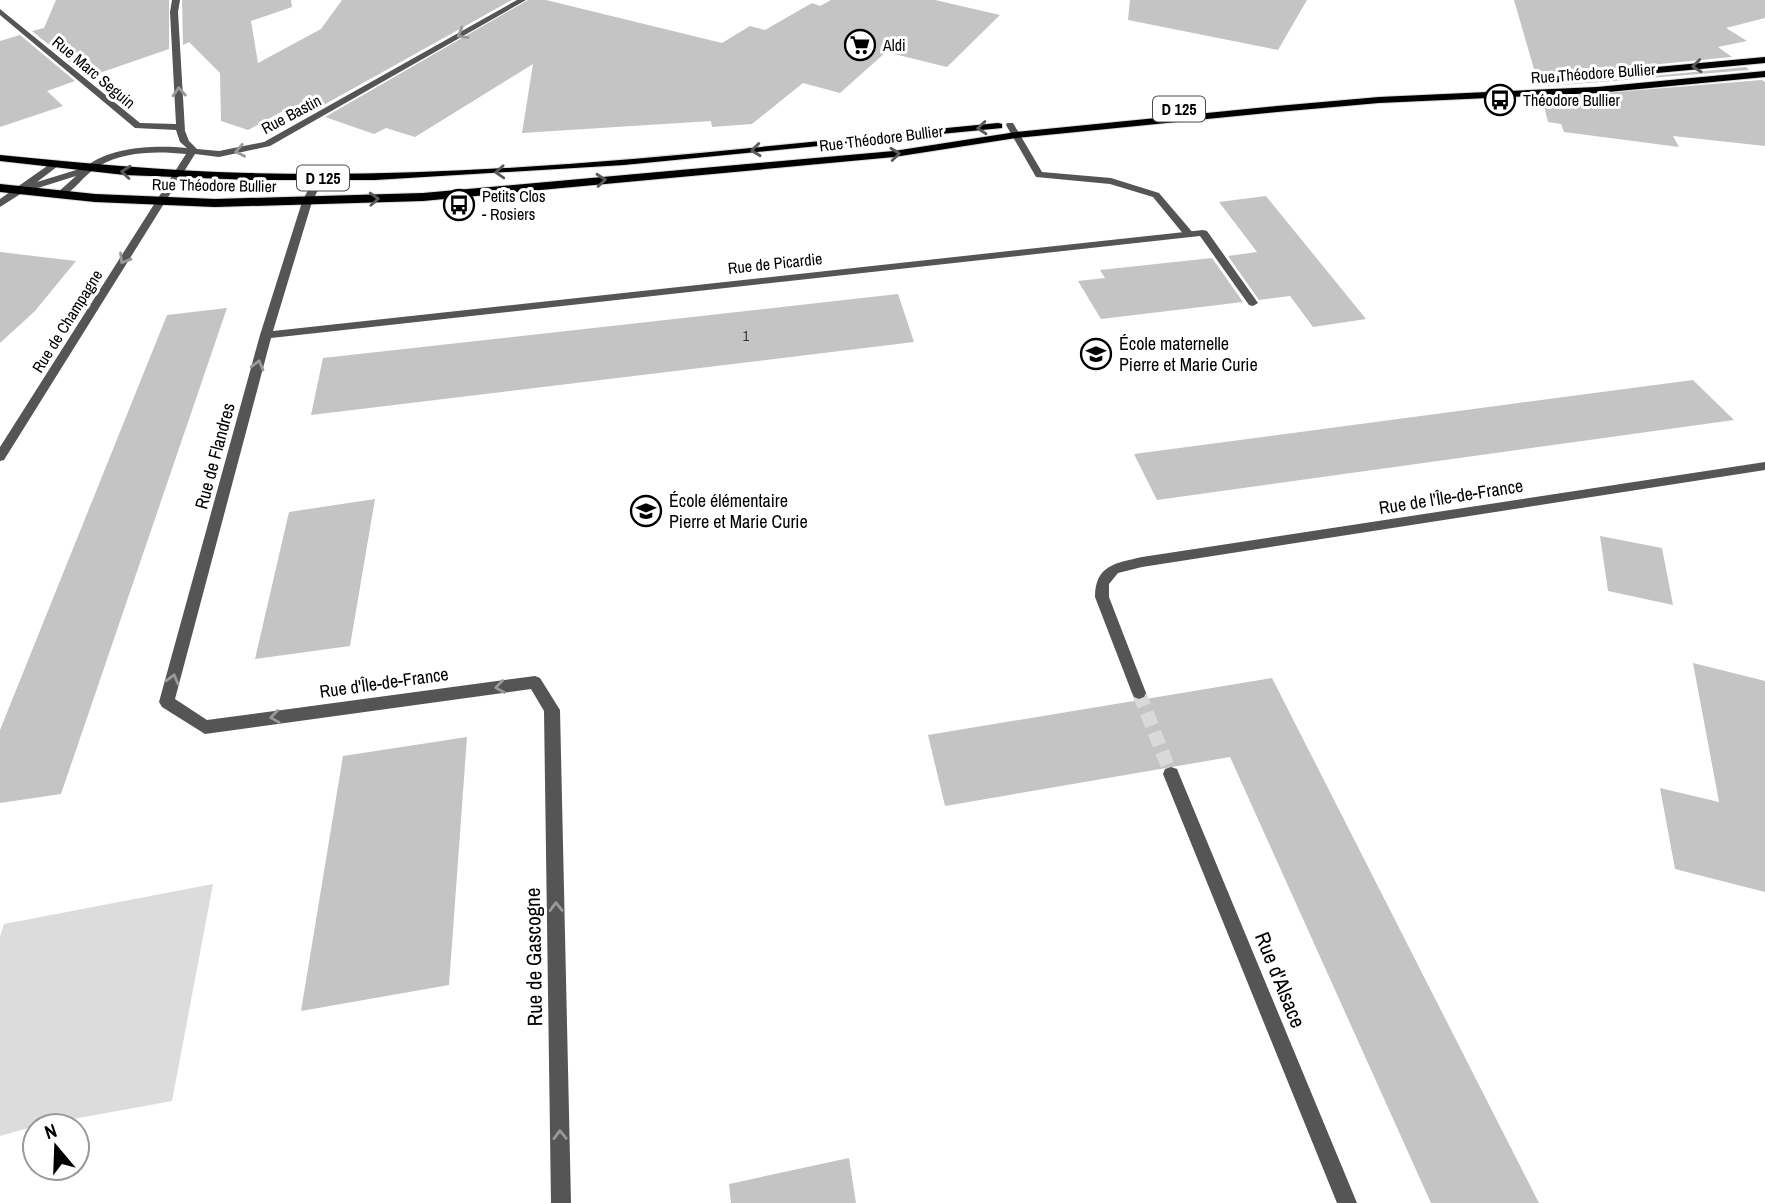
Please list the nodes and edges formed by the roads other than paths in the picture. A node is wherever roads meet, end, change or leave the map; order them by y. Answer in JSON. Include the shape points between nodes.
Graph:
{"nodes":[{"id":1,"x":176,"y":0,"type":"edge"},
{"id":2,"x":522,"y":0,"type":"edge"},
{"id":3,"x":3,"y":15,"type":"edge"},
{"id":4,"x":1765,"y":60,"type":"edge"},
{"id":5,"x":1765,"y":74,"type":"edge"},
{"id":6,"x":181,"y":127,"type":"junction"},
{"id":7,"x":1013,"y":130,"type":"junction"},
{"id":8,"x":192,"y":152,"type":"junction"},
{"id":9,"x":0,"y":158,"type":"edge"},
{"id":10,"x":53,"y":166,"type":"junction"},
{"id":11,"x":90,"y":169,"type":"junction"},
{"id":12,"x":177,"y":175,"type":"junction"},
{"id":13,"x":319,"y":178,"type":"junction"},
{"id":14,"x":0,"y":188,"type":"edge"},
{"id":15,"x":18,"y":191,"type":"junction"},
{"id":16,"x":60,"y":195,"type":"junction"},
{"id":17,"x":159,"y":201,"type":"junction"},
{"id":18,"x":307,"y":202,"type":"junction"},
{"id":19,"x":0,"y":204,"type":"edge"},
{"id":20,"x":1189,"y":234,"type":"junction"},
{"id":21,"x":1253,"y":303,"type":"dead end"},
{"id":22,"x":266,"y":335,"type":"junction"},
{"id":23,"x":0,"y":457,"type":"edge"},
{"id":24,"x":1765,"y":466,"type":"edge"},
{"id":25,"x":1139,"y":693,"type":"tunnel mouth"},
{"id":26,"x":552,"y":710,"type":"joint"},
{"id":27,"x":205,"y":727,"type":"joint"},
{"id":28,"x":1171,"y":774,"type":"tunnel mouth"},
{"id":29,"x":561,"y":1203,"type":"edge"},
{"id":30,"x":1347,"y":1203,"type":"edge"}],
"edges":[{"from":6,"to":1,"type":"street","one_way":true},
{"from":2,"to":8,"type":"street","name":"Rue Bastin","one_way":true,"via":[[267,144],[237,152]]},
{"from":3,"to":6,"type":"street","name":"Rue Marc Seguin","via":[[138,126]]},
{"from":4,"to":7,"type":"main road","name":"Rue Théodore Bullier","number":"D 125","one_way":true,"via":[[1503,85],[1359,91]]},
{"from":5,"to":7,"type":"main road","name":"Rue Théodore Bullier","number":"D 125"},
{"from":6,"to":8,"type":"street"},
{"from":7,"to":13,"type":"main road","name":"Rue Théodore Bullier","number":"D 125","one_way":true,"via":[[582,166]]},
{"from":18,"to":7,"type":"main road","name":"Rue Théodore Bullier","number":"D 125","one_way":true,"via":[[436,196],[894,154]]},
{"from":7,"to":20,"type":"street","via":[[1039,174],[1111,181],[1156,195]]},
{"from":8,"to":11,"type":"street","name":"Rue Bastin","via":[[128,152]]},
{"from":8,"to":12,"type":"street","name":"Rue de Champagne"},
{"from":9,"to":10,"type":"main road","name":"Rue Théodore Bullier","number":"D 125"},
{"from":10,"to":11,"type":"main road","name":"Rue Théodore Bullier","number":"D 125"},
{"from":10,"to":15,"type":"street"},
{"from":12,"to":11,"type":"main road","name":"Rue Théodore Bullier","number":"D 125","one_way":true},
{"from":11,"to":15,"type":"street"},
{"from":11,"to":16,"type":"street","name":"Rue Bastin"},
{"from":12,"to":13,"type":"main road","name":"Rue Théodore Bullier","number":"D 125"},
{"from":12,"to":17,"type":"street","name":"Rue de Champagne"},
{"from":13,"to":18,"type":"street","name":"Rue de Flandres"},
{"from":14,"to":15,"type":"main road","name":"Rue Théodore Bullier","number":"D 125"},
{"from":15,"to":16,"type":"main road","name":"Rue Théodore Bullier","number":"D 125"},
{"from":15,"to":19,"type":"street"},
{"from":16,"to":17,"type":"main road","name":"Rue Théodore Bullier","number":"D 125"},
{"from":17,"to":18,"type":"main road","name":"Rue Théodore Bullier","number":"D 125"},
{"from":17,"to":23,"type":"street","name":"Rue de Champagne","one_way":true},
{"from":18,"to":22,"type":"street","name":"Rue de Flandres"},
{"from":20,"to":21,"type":"street","via":[[1203,233]]},
{"from":20,"to":22,"type":"street","name":"Rue de Picardie"},
{"from":27,"to":22,"type":"street","name":"Rue de Flandres","one_way":true,"via":[[167,702]]},
{"from":24,"to":25,"type":"street","name":"Rue de l'Île-de-France","via":[[1114,569],[1102,583],[1102,597]]},
{"from":26,"to":27,"type":"street","name":"Rue d'Île-de-France","one_way":true,"via":[[535,682]]},
{"from":29,"to":26,"type":"street","name":"Rue de Gascogne","one_way":true},
{"from":28,"to":30,"type":"street","name":"Rue d'Alsace"}]}
